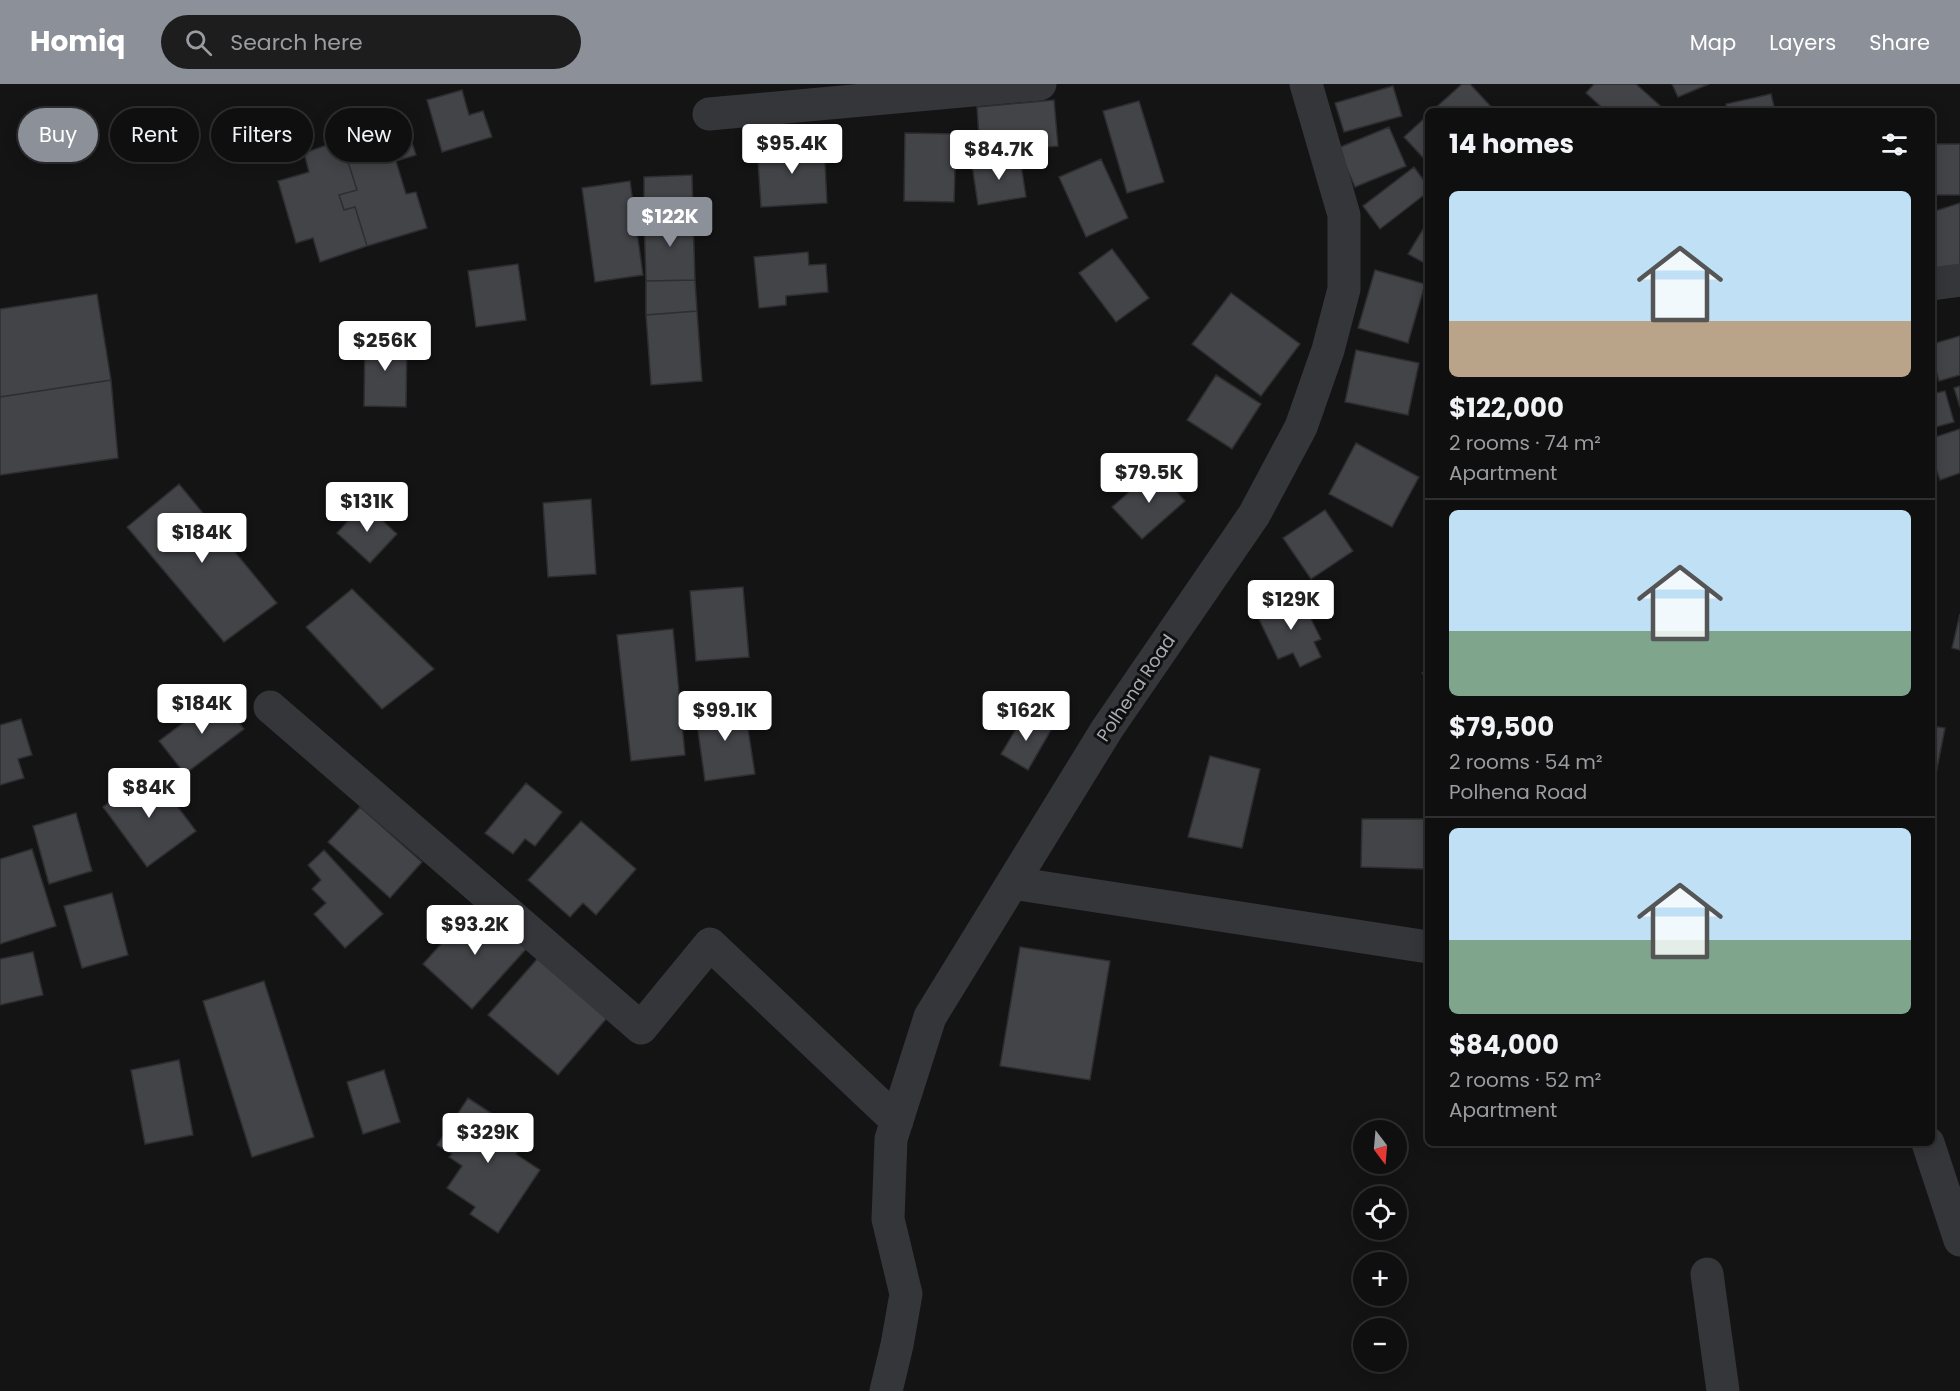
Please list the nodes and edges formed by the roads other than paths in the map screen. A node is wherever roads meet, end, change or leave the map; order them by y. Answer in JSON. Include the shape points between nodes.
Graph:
{"nodes":[{"id":1,"x":1040,"y":84,"type":"edge"},
{"id":2,"x":1306,"y":84,"type":"edge"},
{"id":3,"x":709,"y":114,"type":"dead end"},
{"id":4,"x":1960,"y":280,"type":"edge"},
{"id":5,"x":1935,"y":284,"type":"edge"},
{"id":6,"x":270,"y":707,"type":"dead end"},
{"id":7,"x":1013,"y":883,"type":"junction"},
{"id":8,"x":1425,"y":947,"type":"edge"},
{"id":9,"x":897,"y":1121,"type":"junction"},
{"id":10,"x":1929,"y":1146,"type":"edge"},
{"id":11,"x":1960,"y":1240,"type":"edge"},
{"id":12,"x":1707,"y":1274,"type":"dead end"},
{"id":13,"x":886,"y":1391,"type":"edge"},
{"id":14,"x":1723,"y":1391,"type":"edge"}],
"edges":[{"from":1,"to":3,"type":"street"},
{"from":2,"to":7,"type":"street","name":"Polhena Road","via":[[1344,215],[1344,289],[1301,427],[1254,515],[1107,729]]},
{"from":4,"to":5,"type":"street"},
{"from":6,"to":9,"type":"street","via":[[640,1028],[710,944]]},
{"from":7,"to":8,"type":"street"},
{"from":7,"to":9,"type":"street","name":"Polhena Road","via":[[930,1017]]},
{"from":9,"to":13,"type":"street","name":"Polhena Road","via":[[891,1139],[888,1219],[906,1294]]},
{"from":10,"to":11,"type":"street"},
{"from":12,"to":14,"type":"street"}]}
